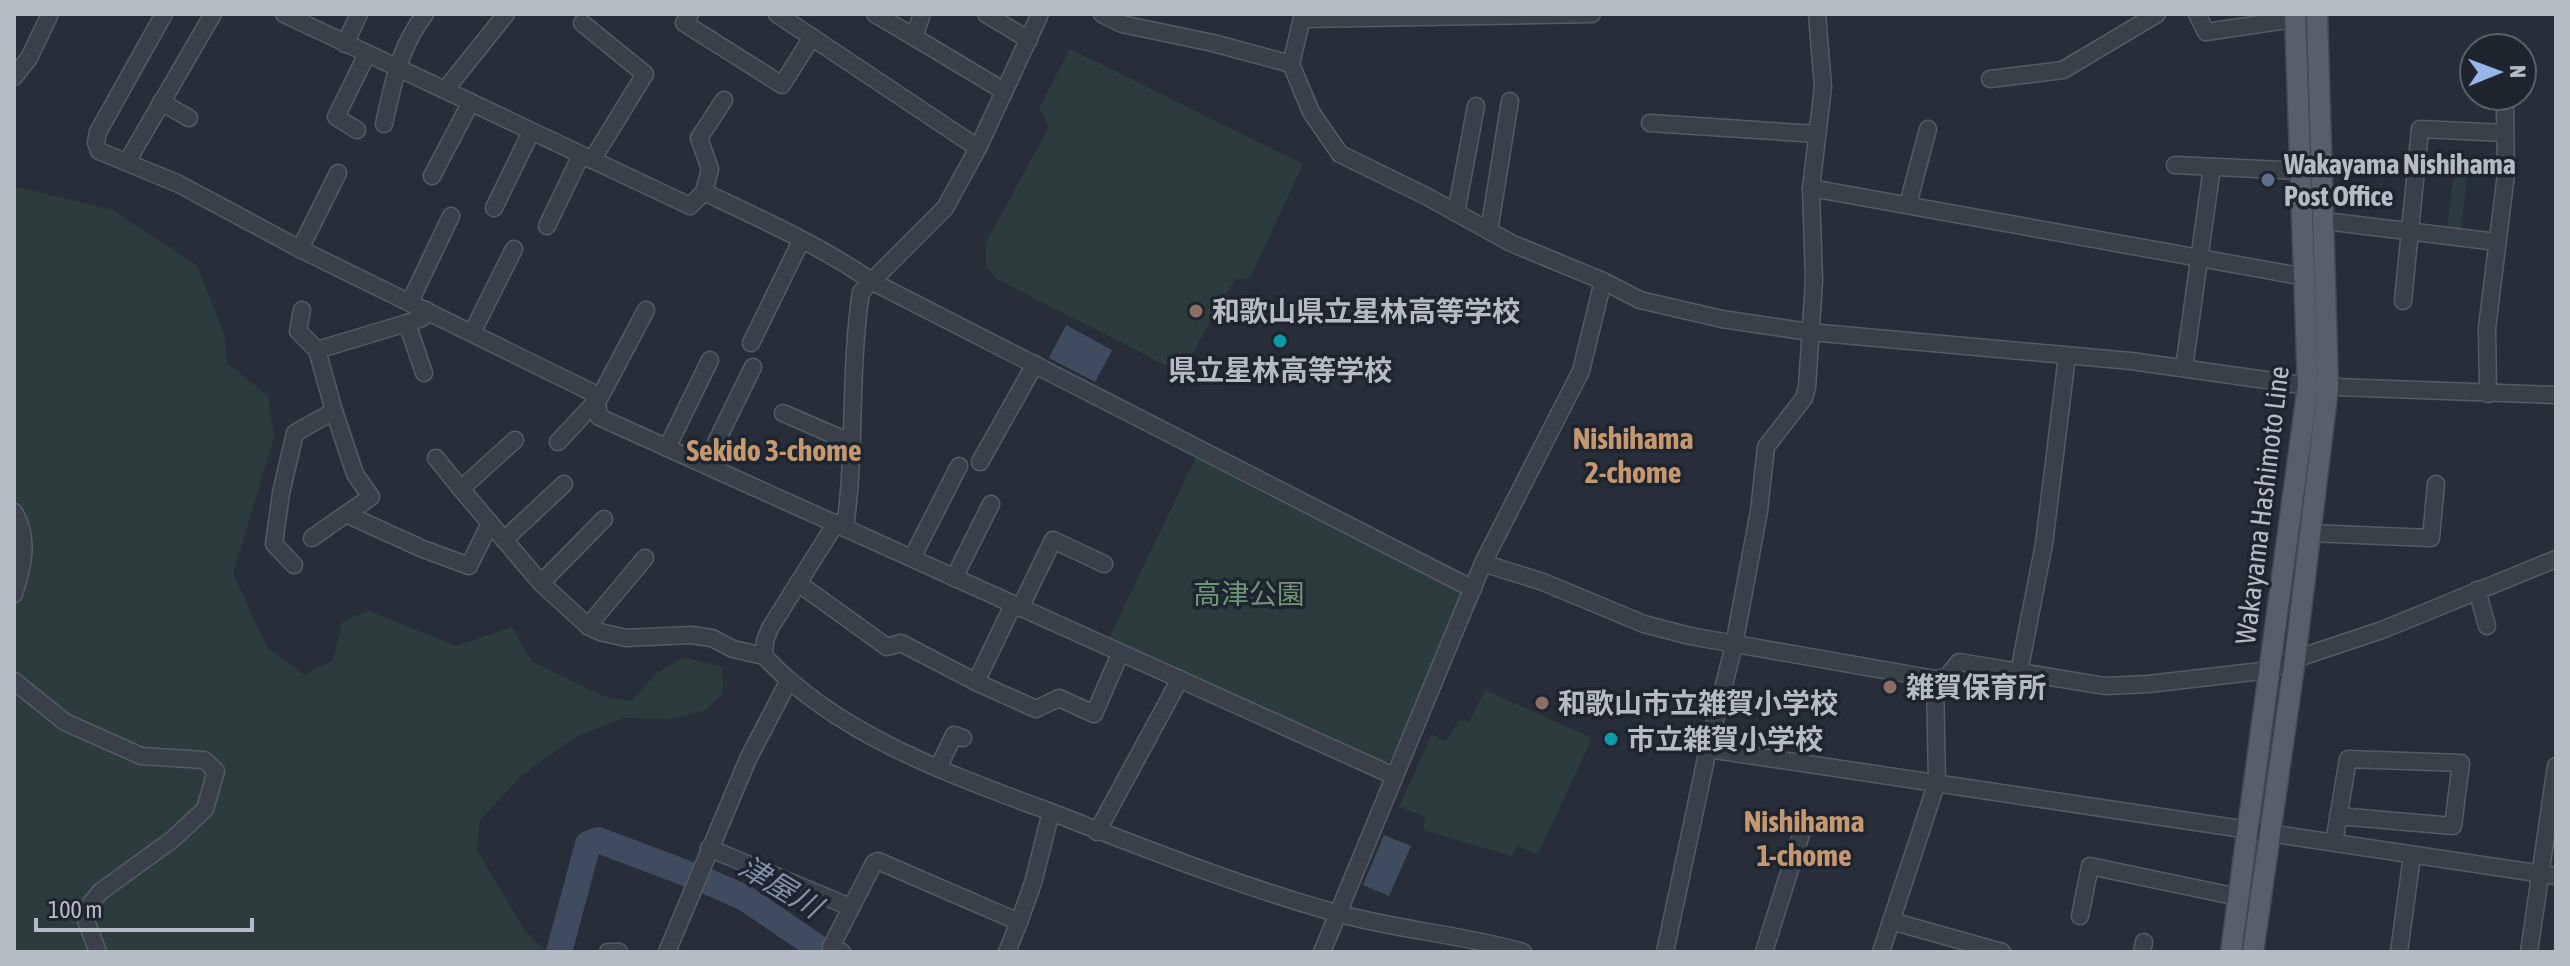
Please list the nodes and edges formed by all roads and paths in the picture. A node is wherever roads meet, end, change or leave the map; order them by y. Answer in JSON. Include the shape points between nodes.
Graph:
{"nodes":[{"id":1,"x":50,"y":14,"type":"edge"},
{"id":2,"x":164,"y":14,"type":"edge"},
{"id":3,"x":213,"y":14,"type":"edge"},
{"id":4,"x":284,"y":14,"type":"edge"},
{"id":5,"x":359,"y":14,"type":"edge"},
{"id":6,"x":425,"y":14,"type":"edge"},
{"id":7,"x":506,"y":14,"type":"edge"},
{"id":8,"x":690,"y":14,"type":"edge"},
{"id":9,"x":777,"y":14,"type":"edge"},
{"id":10,"x":875,"y":14,"type":"edge"},
{"id":11,"x":922,"y":14,"type":"edge"},
{"id":12,"x":986,"y":14,"type":"edge"},
{"id":13,"x":1040,"y":14,"type":"edge"},
{"id":14,"x":1102,"y":14,"type":"edge"},
{"id":15,"x":1592,"y":14,"type":"edge"},
{"id":16,"x":1817,"y":14,"type":"edge"},
{"id":17,"x":2157,"y":14,"type":"edge"},
{"id":18,"x":2197,"y":14,"type":"edge"},
{"id":19,"x":2317,"y":14,"type":"edge"},
{"id":20,"x":2295,"y":16,"type":"edge"},
{"id":21,"x":1302,"y":17,"type":"edge"},
{"id":22,"x":582,"y":23,"type":"dead end"},
{"id":23,"x":812,"y":37,"type":"junction"},
{"id":24,"x":914,"y":37,"type":"junction"},
{"id":25,"x":1029,"y":40,"type":"junction"},
{"id":26,"x":345,"y":44,"type":"junction"},
{"id":27,"x":367,"y":54,"type":"junction"},
{"id":28,"x":1291,"y":64,"type":"junction"},
{"id":29,"x":397,"y":69,"type":"junction"},
{"id":30,"x":14,"y":77,"type":"edge"},
{"id":31,"x":1990,"y":79,"type":"dead end"},
{"id":32,"x":446,"y":89,"type":"junction"},
{"id":33,"x":1004,"y":91,"type":"junction"},
{"id":34,"x":724,"y":100,"type":"dead end"},
{"id":35,"x":1510,"y":101,"type":"dead end"},
{"id":36,"x":161,"y":102,"type":"junction"},
{"id":37,"x":471,"y":102,"type":"junction"},
{"id":38,"x":1476,"y":106,"type":"dead end"},
{"id":39,"x":2505,"y":112,"type":"edge"},
{"id":40,"x":189,"y":118,"type":"dead end"},
{"id":41,"x":1650,"y":123,"type":"dead end"},
{"id":42,"x":384,"y":124,"type":"dead end"},
{"id":43,"x":1928,"y":129,"type":"dead end"},
{"id":44,"x":357,"y":130,"type":"dead end"},
{"id":45,"x":531,"y":132,"type":"junction"},
{"id":46,"x":2505,"y":133,"type":"junction"},
{"id":47,"x":1817,"y":134,"type":"junction"},
{"id":48,"x":978,"y":148,"type":"junction"},
{"id":49,"x":586,"y":157,"type":"junction"},
{"id":50,"x":127,"y":162,"type":"junction"},
{"id":51,"x":2175,"y":165,"type":"dead end"},
{"id":52,"x":2212,"y":167,"type":"junction"},
{"id":53,"x":2301,"y":171,"type":"junction"},
{"id":54,"x":338,"y":173,"type":"dead end"},
{"id":55,"x":432,"y":176,"type":"dead end"},
{"id":56,"x":1811,"y":188,"type":"junction"},
{"id":57,"x":704,"y":192,"type":"junction"},
{"id":58,"x":1908,"y":204,"type":"junction"},
{"id":59,"x":494,"y":208,"type":"dead end"},
{"id":60,"x":1456,"y":213,"type":"junction"},
{"id":61,"x":451,"y":216,"type":"dead end"},
{"id":62,"x":2325,"y":221,"type":"junction"},
{"id":63,"x":547,"y":226,"type":"dead end"},
{"id":64,"x":1489,"y":231,"type":"junction"},
{"id":65,"x":2408,"y":232,"type":"junction"},
{"id":66,"x":801,"y":241,"type":"junction"},
{"id":67,"x":2497,"y":242,"type":"junction"},
{"id":68,"x":300,"y":249,"type":"junction"},
{"id":69,"x":514,"y":249,"type":"dead end"},
{"id":70,"x":2200,"y":259,"type":"junction"},
{"id":71,"x":2305,"y":277,"type":"junction"},
{"id":72,"x":1603,"y":281,"type":"junction"},
{"id":73,"x":873,"y":282,"type":"junction"},
{"id":74,"x":2403,"y":301,"type":"dead end"},
{"id":75,"x":410,"y":302,"type":"junction"},
{"id":76,"x":302,"y":310,"type":"dead end"},
{"id":77,"x":426,"y":310,"type":"junction"},
{"id":78,"x":646,"y":310,"type":"dead end"},
{"id":79,"x":407,"y":323,"type":"junction"},
{"id":80,"x":1810,"y":332,"type":"junction"},
{"id":81,"x":472,"y":333,"type":"junction"},
{"id":82,"x":751,"y":343,"type":"dead end"},
{"id":83,"x":317,"y":350,"type":"junction"},
{"id":84,"x":2067,"y":356,"type":"junction"},
{"id":85,"x":710,"y":360,"type":"dead end"},
{"id":86,"x":1035,"y":364,"type":"junction"},
{"id":87,"x":753,"y":367,"type":"dead end"},
{"id":88,"x":2184,"y":368,"type":"junction"},
{"id":89,"x":424,"y":373,"type":"dead end"},
{"id":90,"x":2318,"y":387,"type":"junction"},
{"id":91,"x":2488,"y":394,"type":"junction"},
{"id":92,"x":2556,"y":395,"type":"edge"},
{"id":93,"x":597,"y":400,"type":"junction"},
{"id":94,"x":334,"y":411,"type":"junction"},
{"id":95,"x":783,"y":413,"type":"dead end"},
{"id":96,"x":515,"y":440,"type":"dead end"},
{"id":97,"x":558,"y":442,"type":"dead end"},
{"id":98,"x":852,"y":443,"type":"junction"},
{"id":99,"x":667,"y":448,"type":"junction"},
{"id":100,"x":436,"y":458,"type":"dead end"},
{"id":101,"x":980,"y":462,"type":"dead end"},
{"id":102,"x":705,"y":465,"type":"junction"},
{"id":103,"x":959,"y":466,"type":"dead end"},
{"id":104,"x":564,"y":484,"type":"dead end"},
{"id":105,"x":2436,"y":484,"type":"dead end"},
{"id":106,"x":461,"y":489,"type":"junction"},
{"id":107,"x":991,"y":504,"type":"dead end"},
{"id":108,"x":14,"y":512,"type":"edge"},
{"id":109,"x":346,"y":514,"type":"junction"},
{"id":110,"x":604,"y":519,"type":"dead end"},
{"id":111,"x":490,"y":523,"type":"junction"},
{"id":112,"x":840,"y":525,"type":"junction"},
{"id":113,"x":2310,"y":533,"type":"junction"},
{"id":114,"x":312,"y":538,"type":"dead end"},
{"id":115,"x":504,"y":540,"type":"junction"},
{"id":116,"x":645,"y":558,"type":"dead end"},
{"id":117,"x":912,"y":558,"type":"junction"},
{"id":118,"x":2554,"y":560,"type":"edge"},
{"id":119,"x":1483,"y":563,"type":"junction"},
{"id":120,"x":1104,"y":564,"type":"dead end"},
{"id":121,"x":294,"y":565,"type":"dead end"},
{"id":122,"x":954,"y":578,"type":"junction"},
{"id":123,"x":541,"y":583,"type":"junction"},
{"id":124,"x":798,"y":583,"type":"junction"},
{"id":125,"x":1473,"y":589,"type":"junction"},
{"id":126,"x":2477,"y":590,"type":"junction"},
{"id":127,"x":14,"y":594,"type":"edge"},
{"id":128,"x":1017,"y":606,"type":"junction"},
{"id":129,"x":588,"y":626,"type":"junction"},
{"id":130,"x":2487,"y":626,"type":"dead end"},
{"id":131,"x":1734,"y":645,"type":"junction"},
{"id":132,"x":1120,"y":654,"type":"junction"},
{"id":133,"x":764,"y":656,"type":"junction"},
{"id":134,"x":2295,"y":659,"type":"junction"},
{"id":135,"x":2270,"y":670,"type":"junction"},
{"id":136,"x":2019,"y":672,"type":"junction"},
{"id":137,"x":1180,"y":679,"type":"junction"},
{"id":138,"x":1935,"y":679,"type":"junction"},
{"id":139,"x":14,"y":681,"type":"edge"},
{"id":140,"x":788,"y":682,"type":"junction"},
{"id":141,"x":976,"y":682,"type":"junction"},
{"id":142,"x":963,"y":738,"type":"dead end"},
{"id":143,"x":1708,"y":749,"type":"junction"},
{"id":144,"x":2556,"y":766,"type":"edge"},
{"id":145,"x":938,"y":768,"type":"junction"},
{"id":146,"x":1394,"y":776,"type":"junction"},
{"id":147,"x":1937,"y":782,"type":"junction"},
{"id":148,"x":1051,"y":812,"type":"junction"},
{"id":149,"x":2338,"y":816,"type":"junction"},
{"id":150,"x":1803,"y":828,"type":"dead end"},
{"id":151,"x":2247,"y":830,"type":"junction"},
{"id":152,"x":1097,"y":832,"type":"junction"},
{"id":153,"x":2269,"y":833,"type":"junction"},
{"id":154,"x":2334,"y":843,"type":"junction"},
{"id":155,"x":709,"y":848,"type":"junction"},
{"id":156,"x":2412,"y":856,"type":"junction"},
{"id":157,"x":2549,"y":875,"type":"edge"},
{"id":158,"x":2238,"y":897,"type":"junction"},
{"id":159,"x":850,"y":907,"type":"junction"},
{"id":160,"x":1336,"y":913,"type":"junction"},
{"id":161,"x":2080,"y":916,"type":"dead end"},
{"id":162,"x":1891,"y":921,"type":"junction"},
{"id":163,"x":1019,"y":922,"type":"junction"},
{"id":164,"x":98,"y":952,"type":"edge"},
{"id":165,"x":608,"y":952,"type":"edge"},
{"id":166,"x":619,"y":952,"type":"edge"},
{"id":167,"x":667,"y":952,"type":"edge"},
{"id":168,"x":842,"y":952,"type":"edge"},
{"id":169,"x":1007,"y":952,"type":"edge"},
{"id":170,"x":1322,"y":952,"type":"edge"},
{"id":171,"x":1523,"y":952,"type":"edge"},
{"id":172,"x":1665,"y":952,"type":"edge"},
{"id":173,"x":1764,"y":952,"type":"edge"},
{"id":174,"x":1881,"y":952,"type":"edge"},
{"id":175,"x":2002,"y":952,"type":"edge"},
{"id":176,"x":2231,"y":952,"type":"edge"},
{"id":177,"x":2253,"y":952,"type":"edge"},
{"id":178,"x":2399,"y":952,"type":"edge"},
{"id":179,"x":2529,"y":952,"type":"edge"}],
"edges":[{"from":1,"to":30,"type":"street"},
{"from":2,"to":50,"type":"street","via":[[98,132],[99,151]]},
{"from":3,"to":36,"type":"street"},
{"from":4,"to":26,"type":"street"},
{"from":5,"to":26,"type":"street"},
{"from":6,"to":29,"type":"street","via":[[409,36]]},
{"from":7,"to":32,"type":"street"},
{"from":8,"to":23,"type":"street","via":[[684,23],[782,85]]},
{"from":9,"to":23,"type":"street"},
{"from":10,"to":24,"type":"street"},
{"from":11,"to":24,"type":"street"},
{"from":12,"to":25,"type":"street"},
{"from":13,"to":25,"type":"street"},
{"from":14,"to":28,"type":"street","via":[[1122,24]]},
{"from":15,"to":21,"type":"street"},
{"from":16,"to":47,"type":"street","via":[[1823,87]]},
{"from":17,"to":31,"type":"street","via":[[2063,70]]},
{"from":18,"to":20,"type":"street","via":[[2206,32]]},
{"from":19,"to":62,"type":"main road","name":"Wakayama Hashimoto Line"},
{"from":20,"to":53,"type":"main road","name":"Wakayama Hashimoto Line"},
{"from":21,"to":28,"type":"street"},
{"from":22,"to":49,"type":"street","via":[[645,74]]},
{"from":23,"to":48,"type":"street"},
{"from":24,"to":33,"type":"street"},
{"from":25,"to":33,"type":"street"},
{"from":26,"to":27,"type":"street"},
{"from":27,"to":29,"type":"street"},
{"from":27,"to":44,"type":"street","via":[[336,117]]},
{"from":28,"to":60,"type":"street","via":[[1311,112],[1340,154]]},
{"from":29,"to":32,"type":"street"},
{"from":29,"to":42,"type":"street"},
{"from":32,"to":37,"type":"street"},
{"from":33,"to":48,"type":"street"},
{"from":34,"to":57,"type":"street","via":[[699,138],[710,169]]},
{"from":35,"to":64,"type":"street"},
{"from":36,"to":40,"type":"street"},
{"from":36,"to":50,"type":"street"},
{"from":37,"to":45,"type":"street"},
{"from":37,"to":55,"type":"street"},
{"from":38,"to":60,"type":"street"},
{"from":39,"to":46,"type":"street"},
{"from":41,"to":47,"type":"street"},
{"from":43,"to":58,"type":"street"},
{"from":45,"to":49,"type":"street"},
{"from":45,"to":59,"type":"street"},
{"from":46,"to":65,"type":"street","via":[[2420,129]]},
{"from":46,"to":67,"type":"street"},
{"from":47,"to":56,"type":"street"},
{"from":48,"to":73,"type":"street","via":[[945,208]]},
{"from":49,"to":57,"type":"street","via":[[690,206]]},
{"from":49,"to":63,"type":"street"},
{"from":50,"to":68,"type":"street"},
{"from":51,"to":52,"type":"street"},
{"from":52,"to":53,"type":"street"},
{"from":52,"to":70,"type":"street"},
{"from":53,"to":71,"type":"main road","name":"Wakayama Hashimoto Line"},
{"from":54,"to":68,"type":"street"},
{"from":56,"to":58,"type":"street"},
{"from":56,"to":80,"type":"street"},
{"from":57,"to":66,"type":"street"},
{"from":58,"to":70,"type":"street"},
{"from":60,"to":64,"type":"street"},
{"from":61,"to":75,"type":"street"},
{"from":62,"to":65,"type":"street"},
{"from":62,"to":90,"type":"main road","name":"Wakayama Hashimoto Line"},
{"from":64,"to":72,"type":"street"},
{"from":65,"to":67,"type":"street"},
{"from":65,"to":74,"type":"street"},
{"from":66,"to":73,"type":"street"},
{"from":66,"to":82,"type":"street"},
{"from":67,"to":91,"type":"street","via":[[2487,328]]},
{"from":68,"to":75,"type":"street"},
{"from":69,"to":81,"type":"street"},
{"from":70,"to":71,"type":"street"},
{"from":70,"to":88,"type":"street"},
{"from":71,"to":90,"type":"main road","name":"Wakayama Hashimoto Line"},
{"from":72,"to":80,"type":"street","via":[[1640,300]]},
{"from":72,"to":119,"type":"street","via":[[1581,371]]},
{"from":73,"to":86,"type":"street"},
{"from":73,"to":98,"type":"street","via":[[861,292],[858,311]]},
{"from":75,"to":77,"type":"street"},
{"from":76,"to":83,"type":"street","via":[[298,331]]},
{"from":77,"to":79,"type":"street","via":[[422,318]]},
{"from":77,"to":81,"type":"street"},
{"from":78,"to":93,"type":"street"},
{"from":79,"to":83,"type":"street"},
{"from":79,"to":89,"type":"street"},
{"from":80,"to":84,"type":"street"},
{"from":80,"to":131,"type":"street","via":[[1804,398],[1766,447]]},
{"from":81,"to":93,"type":"street","via":[[591,392]]},
{"from":83,"to":94,"type":"street"},
{"from":84,"to":88,"type":"street"},
{"from":84,"to":136,"type":"street","via":[[2044,544]]},
{"from":85,"to":99,"type":"street"},
{"from":86,"to":101,"type":"street"},
{"from":86,"to":125,"type":"street"},
{"from":87,"to":102,"type":"street"},
{"from":88,"to":90,"type":"street"},
{"from":90,"to":91,"type":"street"},
{"from":90,"to":113,"type":"main road","name":"Wakayama Hashimoto Line"},
{"from":90,"to":135,"type":"main road","name":"Wakayama Hashimoto Line"},
{"from":91,"to":92,"type":"street"},
{"from":93,"to":97,"type":"street"},
{"from":93,"to":99,"type":"street","via":[[599,417]]},
{"from":94,"to":109,"type":"street","via":[[355,474],[371,497]]},
{"from":94,"to":121,"type":"street","via":[[295,433],[274,544]]},
{"from":95,"to":98,"type":"street"},
{"from":96,"to":106,"type":"street"},
{"from":98,"to":112,"type":"street","via":[[850,493]]},
{"from":99,"to":102,"type":"street"},
{"from":100,"to":106,"type":"street"},
{"from":102,"to":112,"type":"street"},
{"from":103,"to":117,"type":"street"},
{"from":104,"to":115,"type":"street"},
{"from":105,"to":113,"type":"street","via":[[2431,538]]},
{"from":106,"to":111,"type":"street"},
{"from":107,"to":122,"type":"street"},
{"from":108,"to":127,"type":"street","via":[[25,560]]},
{"from":109,"to":111,"type":"street","via":[[469,566]]},
{"from":109,"to":114,"type":"street"},
{"from":110,"to":123,"type":"street"},
{"from":111,"to":115,"type":"street"},
{"from":112,"to":117,"type":"street"},
{"from":112,"to":124,"type":"street"},
{"from":113,"to":134,"type":"main road","name":"Wakayama Hashimoto Line"},
{"from":115,"to":123,"type":"street"},
{"from":116,"to":129,"type":"street"},
{"from":117,"to":122,"type":"street"},
{"from":118,"to":126,"type":"street"},
{"from":119,"to":125,"type":"street"},
{"from":119,"to":131,"type":"street","via":[[1644,624]]},
{"from":120,"to":128,"type":"street","via":[[1053,540]]},
{"from":122,"to":128,"type":"street"},
{"from":123,"to":129,"type":"street"},
{"from":124,"to":133,"type":"street","via":[[770,628]]},
{"from":124,"to":141,"type":"street","via":[[887,647],[901,643]]},
{"from":125,"to":146,"type":"street"},
{"from":126,"to":130,"type":"street"},
{"from":126,"to":134,"type":"street"},
{"from":128,"to":132,"type":"street"},
{"from":128,"to":141,"type":"street"},
{"from":129,"to":133,"type":"street","via":[[626,638],[712,638]]},
{"from":131,"to":138,"type":"street"},
{"from":131,"to":143,"type":"street"},
{"from":132,"to":137,"type":"street"},
{"from":132,"to":141,"type":"street","via":[[1094,714],[1059,698],[1036,709]]},
{"from":133,"to":140,"type":"street"},
{"from":134,"to":135,"type":"street"},
{"from":134,"to":153,"type":"main road","name":"Wakayama Hashimoto Line"},
{"from":135,"to":136,"type":"street","via":[[2105,686]]},
{"from":135,"to":151,"type":"main road","name":"Wakayama Hashimoto Line"},
{"from":136,"to":138,"type":"street","via":[[1959,662],[1947,677]]},
{"from":137,"to":146,"type":"street"},
{"from":137,"to":152,"type":"street"},
{"from":138,"to":147,"type":"street"},
{"from":139,"to":164,"type":"street","via":[[65,722],[141,756],[204,760],[216,771],[205,809],[87,908],[86,921]]},
{"from":140,"to":145,"type":"street","via":[[882,743]]},
{"from":140,"to":155,"type":"street"},
{"from":142,"to":145,"type":"street","via":[[954,735]]},
{"from":143,"to":147,"type":"street"},
{"from":143,"to":172,"type":"street"},
{"from":144,"to":157,"type":"street"},
{"from":145,"to":148,"type":"street"},
{"from":146,"to":160,"type":"street"},
{"from":147,"to":151,"type":"street"},
{"from":147,"to":162,"type":"street"},
{"from":148,"to":152,"type":"street"},
{"from":148,"to":163,"type":"street"},
{"from":149,"to":149,"type":"street","via":[[2348,759],[2461,763],[2453,826]]},
{"from":149,"to":154,"type":"street"},
{"from":150,"to":173,"type":"street"},
{"from":151,"to":153,"type":"street"},
{"from":151,"to":158,"type":"main road","name":"Wakayama Hashimoto Line"},
{"from":152,"to":160,"type":"street"},
{"from":153,"to":154,"type":"street"},
{"from":153,"to":177,"type":"main road","name":"Wakayama Hashimoto Line"},
{"from":154,"to":156,"type":"street"},
{"from":155,"to":159,"type":"street"},
{"from":155,"to":167,"type":"street"},
{"from":156,"to":157,"type":"street"},
{"from":156,"to":178,"type":"street"},
{"from":157,"to":179,"type":"street"},
{"from":158,"to":161,"type":"street","via":[[2090,866]]},
{"from":158,"to":176,"type":"main road","name":"Wakayama Hashimoto Line"},
{"from":159,"to":163,"type":"street","via":[[878,861]]},
{"from":159,"to":168,"type":"street","via":[[831,947]]},
{"from":160,"to":170,"type":"street"},
{"from":160,"to":171,"type":"street"},
{"from":162,"to":174,"type":"street"},
{"from":162,"to":175,"type":"street"},
{"from":163,"to":169,"type":"street"},
{"from":165,"to":166,"type":"street"}]}
